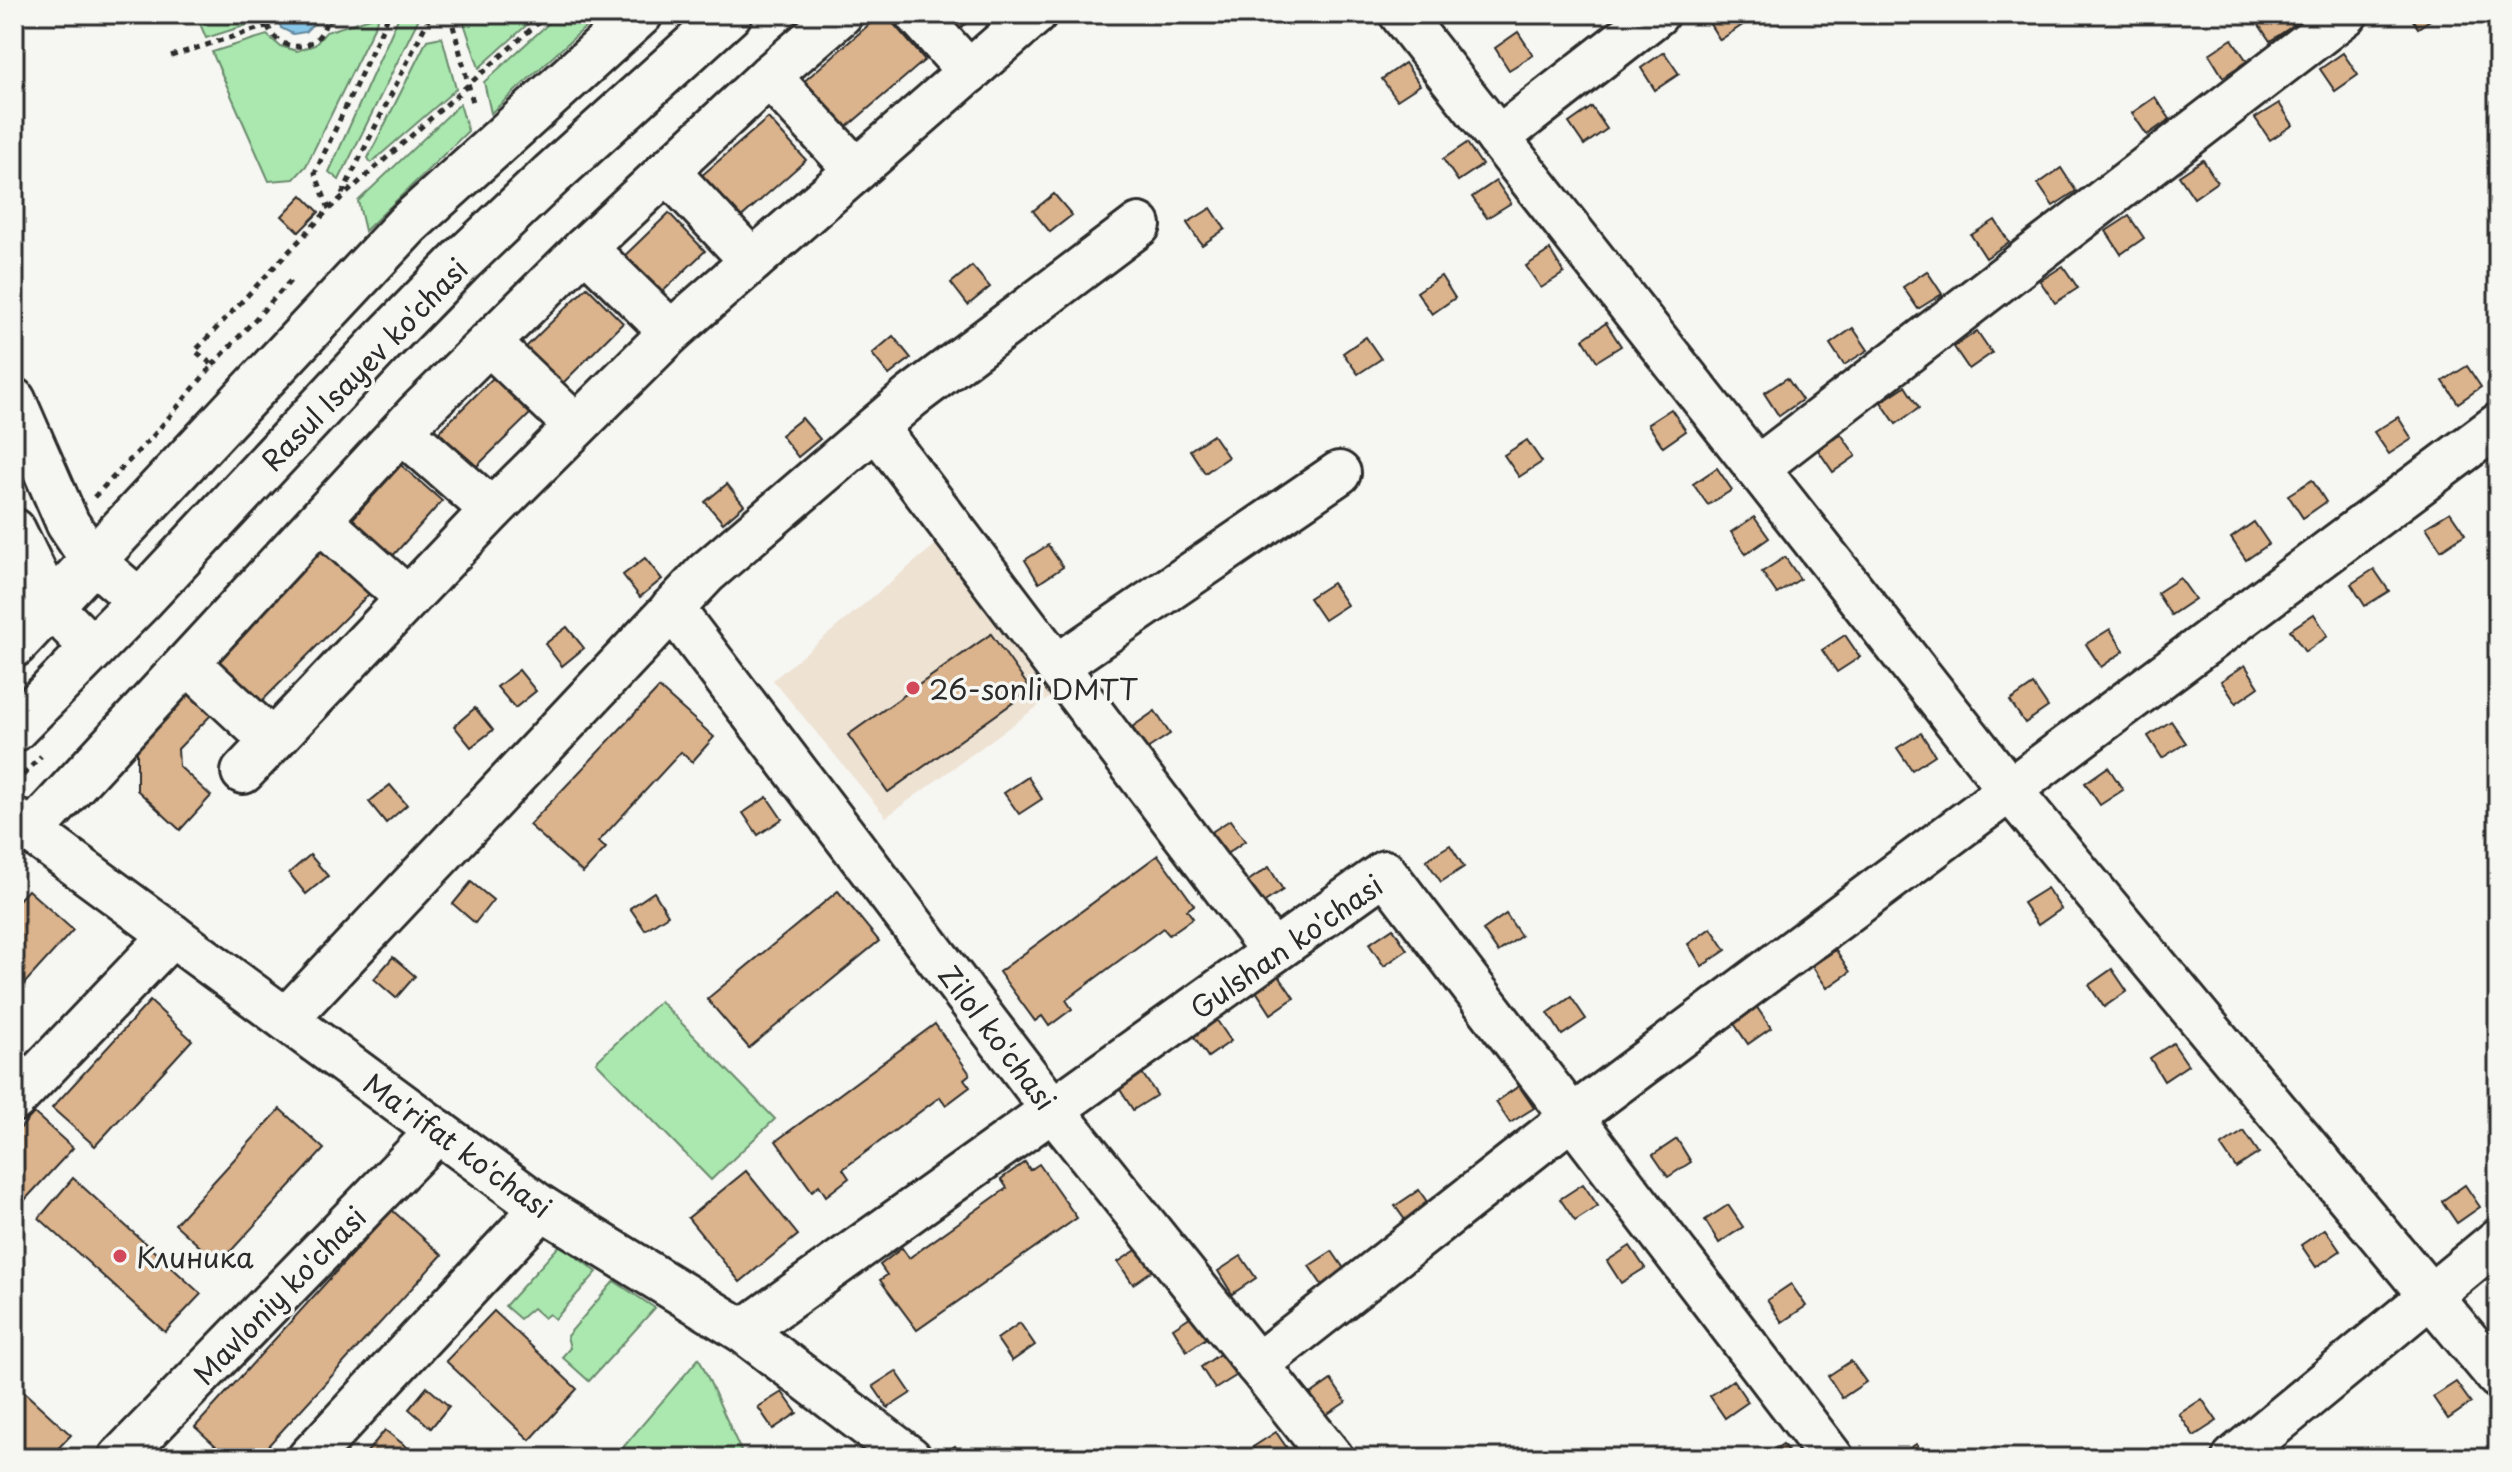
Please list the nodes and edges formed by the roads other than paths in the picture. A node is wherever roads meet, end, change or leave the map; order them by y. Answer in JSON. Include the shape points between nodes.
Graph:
{"nodes":[{"id":1,"x":640,"y":14,"type":"edge"},
{"id":2,"x":729,"y":14,"type":"edge"},
{"id":3,"x":841,"y":14,"type":"edge"},
{"id":4,"x":917,"y":14,"type":"edge"},
{"id":5,"x":1035,"y":14,"type":"edge"},
{"id":6,"x":1401,"y":14,"type":"edge"},
{"id":7,"x":1657,"y":14,"type":"edge"},
{"id":8,"x":2346,"y":14,"type":"edge"},
{"id":9,"x":969,"y":72,"type":"junction"},
{"id":10,"x":769,"y":76,"type":"junction"},
{"id":11,"x":1498,"y":138,"type":"junction"},
{"id":12,"x":856,"y":170,"type":"junction"},
{"id":13,"x":667,"y":171,"type":"junction"},
{"id":14,"x":1139,"y":225,"type":"dead end"},
{"id":15,"x":585,"y":248,"type":"junction"},
{"id":16,"x":752,"y":261,"type":"junction"},
{"id":17,"x":671,"y":332,"type":"junction"},
{"id":18,"x":489,"y":343,"type":"junction"},
{"id":19,"x":14,"y":400,"type":"edge"},
{"id":20,"x":2498,"y":425,"type":"edge"},
{"id":21,"x":576,"y":426,"type":"junction"},
{"id":22,"x":876,"y":427,"type":"junction"},
{"id":23,"x":402,"y":431,"type":"junction"},
{"id":24,"x":1757,"y":468,"type":"junction"},
{"id":25,"x":1339,"y":473,"type":"dead end"},
{"id":26,"x":492,"y":510,"type":"junction"},
{"id":27,"x":320,"y":520,"type":"junction"},
{"id":28,"x":14,"y":530,"type":"edge"},
{"id":29,"x":92,"y":560,"type":"junction"},
{"id":30,"x":407,"y":598,"type":"junction"},
{"id":31,"x":140,"y":601,"type":"junction"},
{"id":32,"x":51,"y":606,"type":"junction"},
{"id":33,"x":672,"y":608,"type":"junction"},
{"id":34,"x":14,"y":645,"type":"edge"},
{"id":35,"x":92,"y":648,"type":"junction"},
{"id":36,"x":188,"y":663,"type":"junction"},
{"id":37,"x":1057,"y":666,"type":"junction"},
{"id":38,"x":14,"y":729,"type":"edge"},
{"id":39,"x":272,"y":741,"type":"junction"},
{"id":40,"x":243,"y":772,"type":"dead end"},
{"id":41,"x":2009,"y":789,"type":"junction"},
{"id":42,"x":23,"y":825,"type":"edge"},
{"id":43,"x":172,"y":935,"type":"junction"},
{"id":44,"x":1273,"y":952,"type":"junction"},
{"id":45,"x":286,"y":1019,"type":"junction"},
{"id":46,"x":14,"y":1100,"type":"edge"},
{"id":47,"x":1053,"y":1110,"type":"junction"},
{"id":48,"x":1572,"y":1117,"type":"junction"},
{"id":49,"x":438,"y":1131,"type":"junction"},
{"id":50,"x":542,"y":1208,"type":"junction"},
{"id":51,"x":2498,"y":1240,"type":"edge"},
{"id":52,"x":2430,"y":1296,"type":"junction"},
{"id":53,"x":743,"y":1331,"type":"junction"},
{"id":54,"x":1257,"y":1365,"type":"junction"},
{"id":55,"x":2498,"y":1377,"type":"edge"},
{"id":56,"x":120,"y":1458,"type":"edge"},
{"id":57,"x":309,"y":1458,"type":"edge"},
{"id":58,"x":910,"y":1458,"type":"edge"},
{"id":59,"x":1332,"y":1458,"type":"edge"},
{"id":60,"x":1832,"y":1458,"type":"edge"},
{"id":61,"x":2234,"y":1458,"type":"edge"}],
"edges":[{"from":1,"to":29,"type":"main road","via":[[408,224]]},
{"from":2,"to":31,"type":"main road","name":"Rasul Isayev ko'chasi","via":[[463,259]]},
{"from":3,"to":10,"type":"street"},
{"from":4,"to":9,"type":"street"},
{"from":5,"to":9,"type":"street"},
{"from":6,"to":11,"type":"street"},
{"from":7,"to":11,"type":"street"},
{"from":8,"to":24,"type":"street"},
{"from":9,"to":12,"type":"street"},
{"from":10,"to":12,"type":"street"},
{"from":10,"to":13,"type":"street"},
{"from":11,"to":24,"type":"street"},
{"from":12,"to":16,"type":"street"},
{"from":13,"to":15,"type":"street"},
{"from":13,"to":16,"type":"street"},
{"from":14,"to":22,"type":"street"},
{"from":15,"to":17,"type":"street"},
{"from":15,"to":18,"type":"street"},
{"from":16,"to":17,"type":"street"},
{"from":17,"to":21,"type":"street"},
{"from":18,"to":21,"type":"street"},
{"from":18,"to":23,"type":"street"},
{"from":19,"to":29,"type":"street","via":[[68,524]]},
{"from":20,"to":41,"type":"street"},
{"from":21,"to":26,"type":"street"},
{"from":22,"to":33,"type":"street"},
{"from":22,"to":37,"type":"street"},
{"from":23,"to":26,"type":"street"},
{"from":23,"to":27,"type":"street"},
{"from":24,"to":41,"type":"street"},
{"from":25,"to":37,"type":"street"},
{"from":26,"to":30,"type":"street"},
{"from":27,"to":30,"type":"street"},
{"from":27,"to":36,"type":"street"},
{"from":28,"to":32,"type":"street"},
{"from":29,"to":31,"type":"street"},
{"from":29,"to":32,"type":"main road"},
{"from":30,"to":39,"type":"street"},
{"from":31,"to":35,"type":"main road","name":"Rasul Isayev ko'chasi"},
{"from":32,"to":34,"type":"main road"},
{"from":32,"to":35,"type":"street"},
{"from":33,"to":45,"type":"street"},
{"from":33,"to":47,"type":"street","name":"Zilol ko'chasi"},
{"from":35,"to":38,"type":"main road","name":"Rasul Isayev ko'chasi"},
{"from":36,"to":39,"type":"street"},
{"from":36,"to":42,"type":"street"},
{"from":37,"to":44,"type":"street"},
{"from":39,"to":40,"type":"street"},
{"from":41,"to":48,"type":"street"},
{"from":41,"to":52,"type":"street"},
{"from":42,"to":43,"type":"street","name":"Ma'rifat ko'chasi"},
{"from":43,"to":45,"type":"street","name":"Ma'rifat ko'chasi"},
{"from":43,"to":46,"type":"street"},
{"from":44,"to":47,"type":"street","name":"Gulshan ko'chasi"},
{"from":44,"to":48,"type":"street","name":"Gulshan ko'chasi","via":[[1385,872]]},
{"from":45,"to":49,"type":"street","name":"Ma'rifat ko'chasi"},
{"from":47,"to":53,"type":"street","name":"Gulshan ko'chasi"},
{"from":47,"to":54,"type":"street","name":"Zilol ko'chasi"},
{"from":48,"to":54,"type":"street"},
{"from":48,"to":60,"type":"street","name":"Gulshan ko'chasi"},
{"from":49,"to":50,"type":"street","name":"Ma'rifat ko'chasi"},
{"from":49,"to":56,"type":"street","name":"Mavloniy ko'chasi"},
{"from":50,"to":53,"type":"street","name":"Ma'rifat ko'chasi"},
{"from":50,"to":57,"type":"street"},
{"from":51,"to":52,"type":"street"},
{"from":52,"to":55,"type":"street"},
{"from":52,"to":61,"type":"street"},
{"from":53,"to":58,"type":"street","name":"Ma'rifat ko'chasi"},
{"from":54,"to":59,"type":"street","name":"Zilol ko'chasi"}]}
